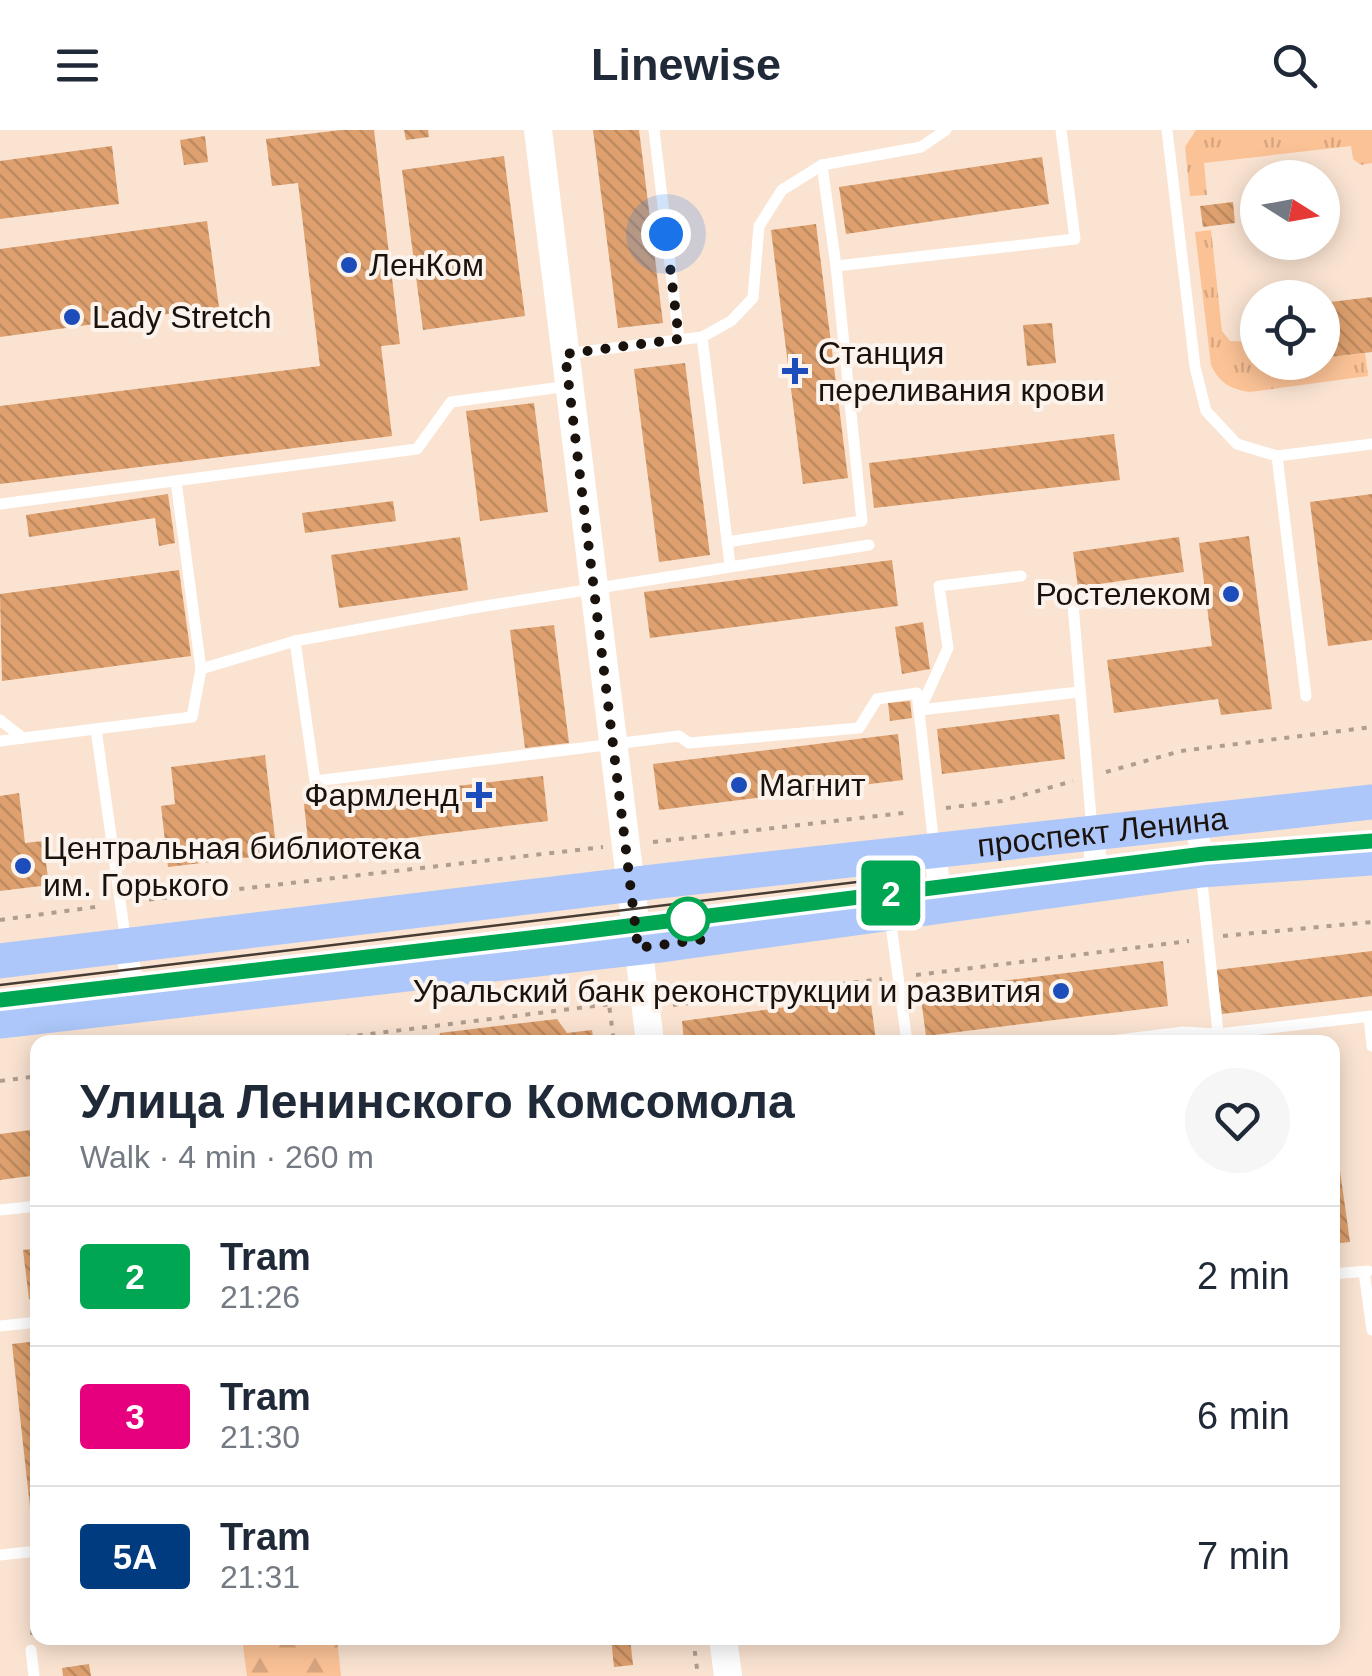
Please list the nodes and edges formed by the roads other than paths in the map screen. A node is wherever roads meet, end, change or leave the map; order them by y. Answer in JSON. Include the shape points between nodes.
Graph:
{"nodes":[{"id":1,"x":538,"y":130,"type":"edge"},
{"id":2,"x":654,"y":130,"type":"edge"},
{"id":3,"x":946,"y":130,"type":"edge"},
{"id":4,"x":1061,"y":130,"type":"edge"},
{"id":5,"x":1167,"y":130,"type":"edge"},
{"id":6,"x":822,"y":165,"type":"junction"},
{"id":7,"x":836,"y":266,"type":"junction"},
{"id":8,"x":702,"y":337,"type":"junction"},
{"id":9,"x":679,"y":339,"type":"junction"},
{"id":10,"x":565,"y":354,"type":"junction"},
{"id":11,"x":569,"y":386,"type":"junction"},
{"id":12,"x":1372,"y":444,"type":"edge"},
{"id":13,"x":1277,"y":456,"type":"junction"},
{"id":14,"x":176,"y":481,"type":"junction"},
{"id":15,"x":0,"y":504,"type":"edge"},
{"id":16,"x":727,"y":542,"type":"junction"},
{"id":17,"x":869,"y":546,"type":"dead end"},
{"id":18,"x":730,"y":565,"type":"junction"},
{"id":19,"x":1020,"y":576,"type":"dead end"},
{"id":20,"x":594,"y":588,"type":"junction"},
{"id":21,"x":1187,"y":590,"type":"dead end"},
{"id":22,"x":295,"y":641,"type":"junction"},
{"id":23,"x":201,"y":669,"type":"junction"},
{"id":24,"x":1078,"y":692,"type":"junction"},
{"id":25,"x":1306,"y":696,"type":"dead end"},
{"id":26,"x":920,"y":710,"type":"junction"},
{"id":27,"x":0,"y":720,"type":"edge"},
{"id":28,"x":96,"y":729,"type":"junction"},
{"id":29,"x":23,"y":738,"type":"junction"},
{"id":30,"x":0,"y":741,"type":"edge"},
{"id":31,"x":614,"y":744,"type":"junction"},
{"id":32,"x":1372,"y":802,"type":"edge"},
{"id":33,"x":1198,"y":822,"type":"junction"},
{"id":34,"x":1092,"y":833,"type":"junction"},
{"id":35,"x":935,"y":850,"type":"junction"},
{"id":36,"x":882,"y":856,"type":"junction"},
{"id":37,"x":1372,"y":858,"type":"edge"},
{"id":38,"x":1201,"y":870,"type":"junction"},
{"id":39,"x":1098,"y":884,"type":"junction"},
{"id":40,"x":630,"y":886,"type":"junction"},
{"id":41,"x":941,"y":906,"type":"junction"},
{"id":42,"x":889,"y":914,"type":"junction"},
{"id":43,"x":126,"y":946,"type":"junction"},
{"id":44,"x":638,"y":948,"type":"junction"},
{"id":45,"x":0,"y":961,"type":"edge"},
{"id":46,"x":136,"y":1006,"type":"junction"},
{"id":47,"x":1371,"y":1016,"type":"edge"},
{"id":48,"x":0,"y":1021,"type":"edge"},
{"id":49,"x":649,"y":1035,"type":"edge"},
{"id":50,"x":906,"y":1035,"type":"edge"},
{"id":51,"x":1159,"y":1035,"type":"edge"},
{"id":52,"x":1200,"y":1035,"type":"edge"},
{"id":53,"x":1218,"y":1035,"type":"edge"},
{"id":54,"x":1239,"y":1035,"type":"edge"},
{"id":55,"x":1372,"y":1046,"type":"edge"},
{"id":56,"x":30,"y":1207,"type":"edge"},
{"id":57,"x":0,"y":1210,"type":"edge"},
{"id":58,"x":1368,"y":1271,"type":"edge"},
{"id":59,"x":1340,"y":1273,"type":"edge"},
{"id":60,"x":30,"y":1323,"type":"edge"},
{"id":61,"x":0,"y":1326,"type":"edge"},
{"id":62,"x":1372,"y":1330,"type":"edge"},
{"id":63,"x":0,"y":1547,"type":"edge"},
{"id":64,"x":30,"y":1552,"type":"edge"},
{"id":65,"x":0,"y":1555,"type":"edge"},
{"id":66,"x":724,"y":1645,"type":"edge"},
{"id":67,"x":31,"y":1650,"type":"road end"},
{"id":68,"x":34,"y":1676,"type":"edge"},
{"id":69,"x":728,"y":1676,"type":"edge"}],
"edges":[{"from":1,"to":10,"type":"street"},
{"from":2,"to":9,"type":"lane"},
{"from":3,"to":6,"type":"lane","via":[[921,147]]},
{"from":4,"to":7,"type":"lane","via":[[1074,239]]},
{"from":5,"to":13,"type":"lane","via":[[1194,367],[1206,411],[1237,444]]},
{"from":6,"to":7,"type":"lane"},
{"from":6,"to":8,"type":"lane","via":[[782,190],[760,226],[754,298],[731,322]]},
{"from":7,"to":16,"type":"lane","via":[[862,521]]},
{"from":8,"to":9,"type":"lane"},
{"from":8,"to":16,"type":"lane"},
{"from":9,"to":10,"type":"lane"},
{"from":10,"to":11,"type":"street"},
{"from":11,"to":14,"type":"lane","via":[[450,402],[417,449]]},
{"from":11,"to":20,"type":"street"},
{"from":12,"to":13,"type":"lane"},
{"from":13,"to":25,"type":"lane"},
{"from":14,"to":15,"type":"lane"},
{"from":14,"to":23,"type":"lane"},
{"from":16,"to":18,"type":"lane"},
{"from":17,"to":18,"type":"lane"},
{"from":18,"to":20,"type":"lane"},
{"from":19,"to":26,"type":"lane","via":[[939,586],[948,648]]},
{"from":20,"to":22,"type":"lane"},
{"from":20,"to":31,"type":"street"},
{"from":21,"to":24,"type":"lane","via":[[1073,605]]},
{"from":22,"to":23,"type":"lane"},
{"from":22,"to":31,"type":"lane","via":[[314,781]]},
{"from":23,"to":28,"type":"lane","via":[[192,717]]},
{"from":24,"to":26,"type":"lane"},
{"from":24,"to":34,"type":"lane"},
{"from":26,"to":31,"type":"lane","via":[[917,693],[877,698],[859,728]]},
{"from":26,"to":35,"type":"lane"},
{"from":27,"to":29,"type":"lane"},
{"from":28,"to":29,"type":"lane"},
{"from":28,"to":43,"type":"lane"},
{"from":29,"to":30,"type":"lane"},
{"from":31,"to":40,"type":"street"},
{"from":32,"to":33,"type":"main road","name":"проспект Ленина"},
{"from":33,"to":34,"type":"main road","name":"проспект Ленина"},
{"from":33,"to":38,"type":"street"},
{"from":34,"to":35,"type":"main road","name":"проспект Ленина"},
{"from":34,"to":39,"type":"street"},
{"from":35,"to":36,"type":"main road","name":"проспект Ленина"},
{"from":35,"to":41,"type":"street"},
{"from":36,"to":40,"type":"main road","name":"проспект Ленина"},
{"from":36,"to":42,"type":"street"},
{"from":37,"to":38,"type":"main road","name":"проспект Ленина"},
{"from":38,"to":39,"type":"main road","name":"проспект Ленина"},
{"from":38,"to":53,"type":"lane"},
{"from":39,"to":41,"type":"main road","name":"проспект Ленина"},
{"from":40,"to":43,"type":"main road","name":"проспект Ленина"},
{"from":40,"to":44,"type":"street"},
{"from":41,"to":42,"type":"main road","name":"проспект Ленина"},
{"from":42,"to":44,"type":"main road","name":"проспект Ленина"},
{"from":42,"to":50,"type":"lane"},
{"from":43,"to":45,"type":"main road","name":"проспект Ленина"},
{"from":43,"to":46,"type":"street"},
{"from":44,"to":46,"type":"main road","name":"проспект Ленина"},
{"from":44,"to":49,"type":"street"},
{"from":46,"to":48,"type":"main road","name":"проспект Ленина"},
{"from":47,"to":54,"type":"lane"},
{"from":47,"to":55,"type":"lane"},
{"from":51,"to":52,"type":"lane"},
{"from":56,"to":57,"type":"lane"},
{"from":58,"to":59,"type":"lane"},
{"from":58,"to":62,"type":"lane"},
{"from":60,"to":61,"type":"lane"},
{"from":63,"to":65,"type":"lane"},
{"from":64,"to":65,"type":"lane"},
{"from":66,"to":69,"type":"street"},
{"from":67,"to":68,"type":"lane"}]}
